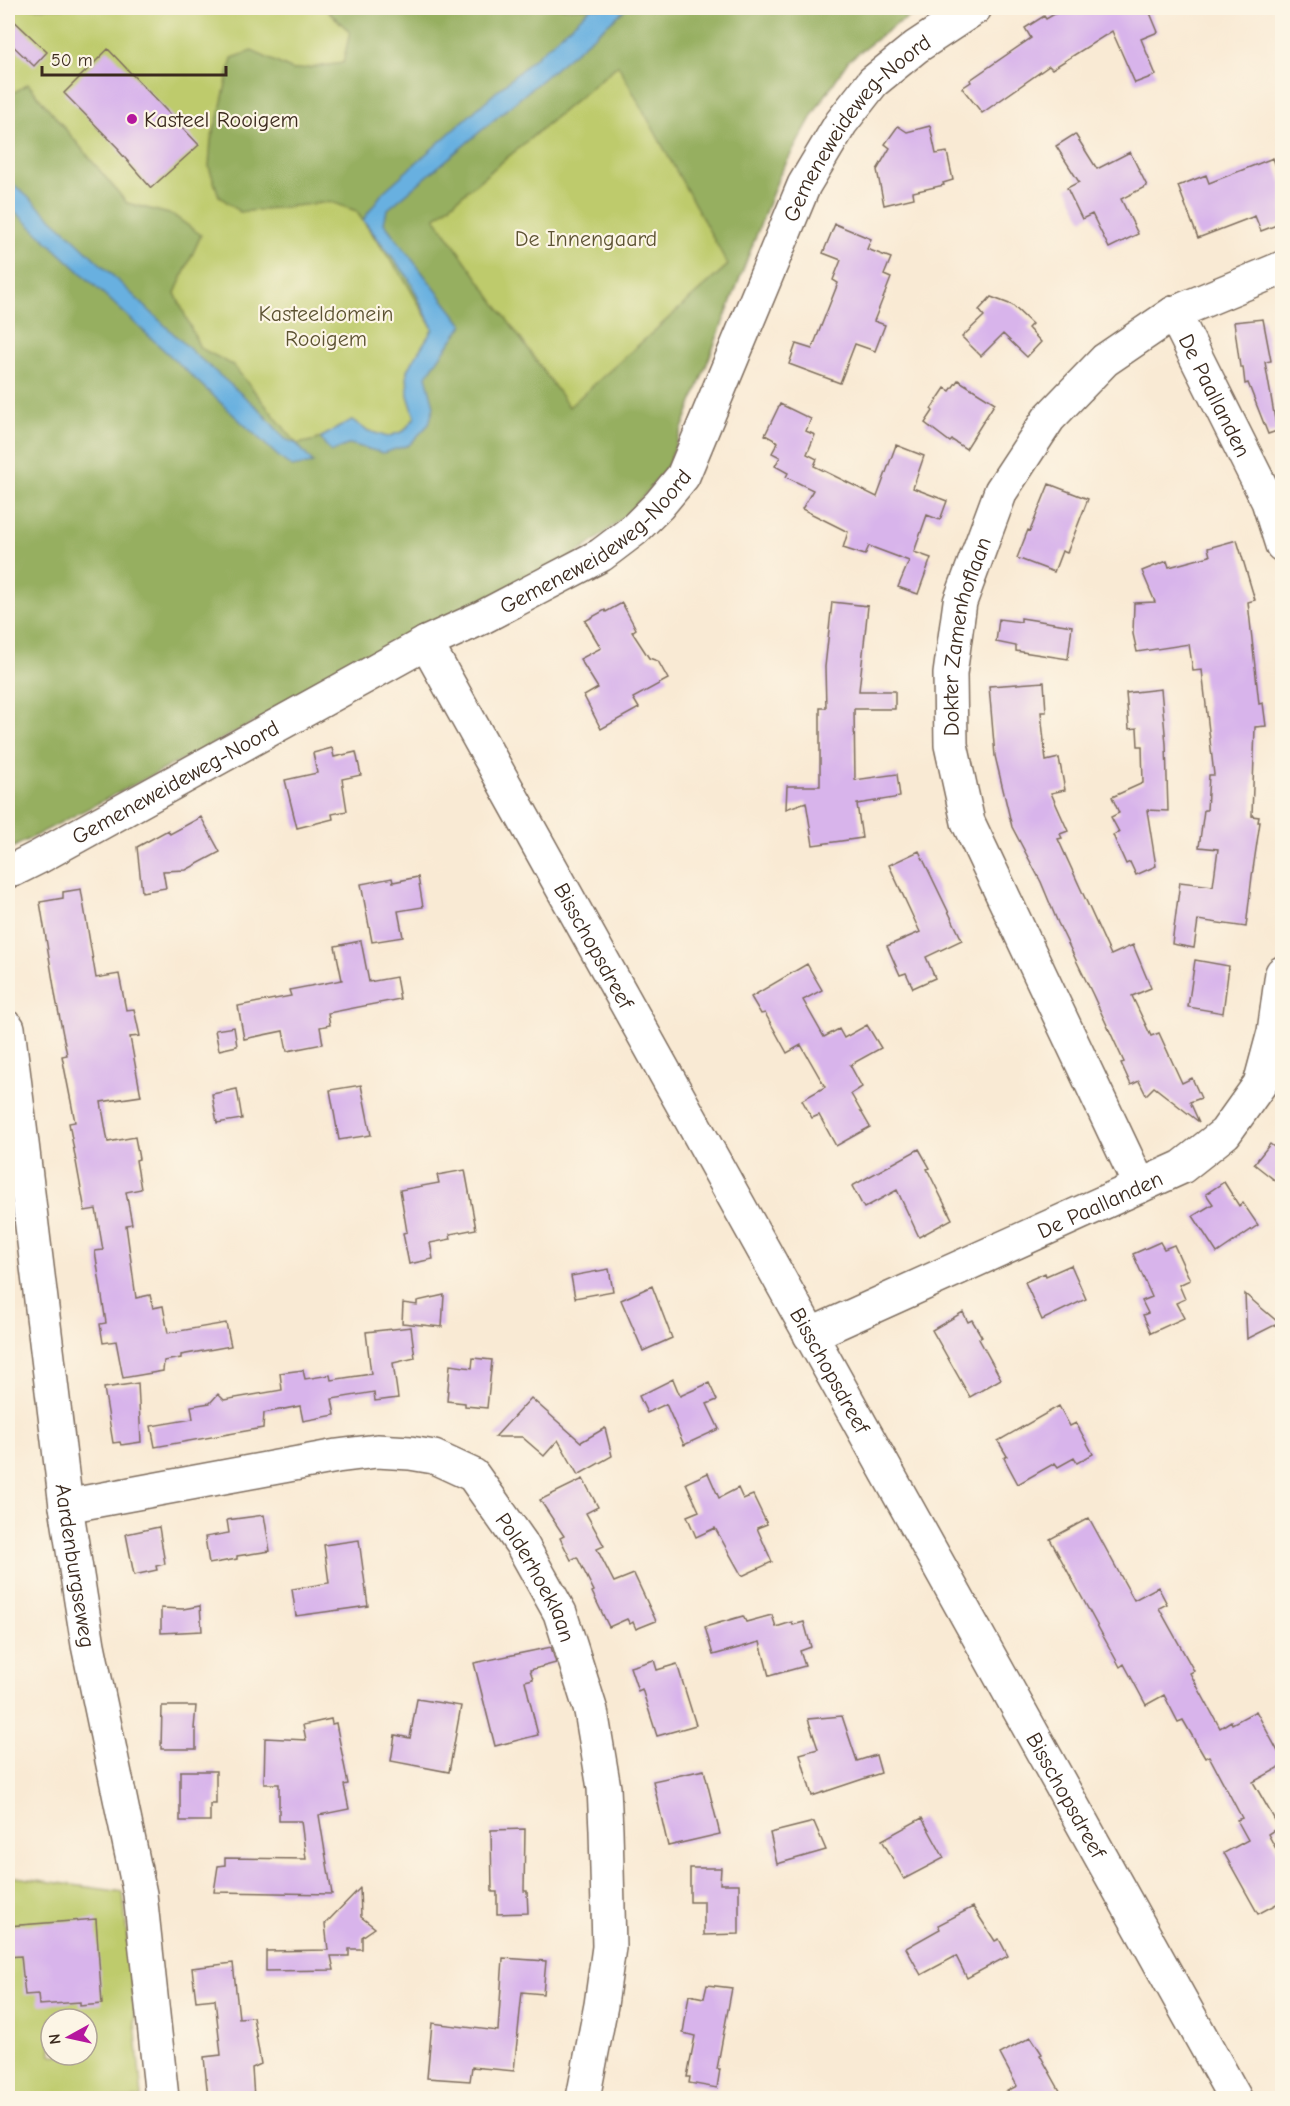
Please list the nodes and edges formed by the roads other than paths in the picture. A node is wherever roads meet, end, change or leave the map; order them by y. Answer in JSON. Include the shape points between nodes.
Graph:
{"nodes":[{"id":1,"x":975,"y":8,"type":"edge"},
{"id":2,"x":1282,"y":268,"type":"edge"},
{"id":3,"x":1174,"y":313,"type":"junction"},
{"id":4,"x":1282,"y":545,"type":"edge"},
{"id":5,"x":426,"y":644,"type":"junction"},
{"id":6,"x":8,"y":868,"type":"edge"},
{"id":7,"x":1282,"y":974,"type":"edge"},
{"id":8,"x":8,"y":1028,"type":"edge"},
{"id":9,"x":1140,"y":1186,"type":"junction"},
{"id":10,"x":810,"y":1335,"type":"junction"},
{"id":11,"x":66,"y":1506,"type":"junction"},
{"id":12,"x":162,"y":2098,"type":"edge"},
{"id":13,"x":582,"y":2098,"type":"edge"},
{"id":14,"x":1234,"y":2098,"type":"edge"}],
"edges":[{"from":1,"to":5,"type":"street","name":"Gemeneweideweg-Noord","via":[[916,47],[873,82],[841,123],[804,186],[683,476],[659,505],[602,555]]},
{"from":2,"to":3,"type":"street","name":"Dokter Zamenhoflaan"},
{"from":3,"to":4,"type":"street","name":"De Paallanden","via":[[1268,501]]},
{"from":3,"to":9,"type":"street","name":"Dokter Zamenhoflaan","via":[[1105,360],[1049,418],[1001,491],[960,602],[950,674],[951,745],[968,822]]},
{"from":5,"to":6,"type":"street","name":"Gemeneweideweg-Noord","via":[[39,857],[13,870]]},
{"from":5,"to":10,"type":"street","name":"Bisschopsdreef"},
{"from":7,"to":9,"type":"street","name":"De Paallanden","via":[[1274,1032],[1260,1084],[1225,1133],[1182,1167]]},
{"from":8,"to":11,"type":"street","name":"Aardenburgseweg"},
{"from":9,"to":10,"type":"street","name":"De Paallanden"},
{"from":10,"to":14,"type":"street","name":"Bisschopsdreef"},
{"from":11,"to":12,"type":"street","name":"Aardenburgseweg","via":[[88,1646],[140,1894]]},
{"from":11,"to":13,"type":"street","name":"Polderhoeklaan","via":[[377,1451],[434,1456],[473,1475],[521,1543],[560,1613],[591,1711],[604,1798],[609,1947]]}]}
